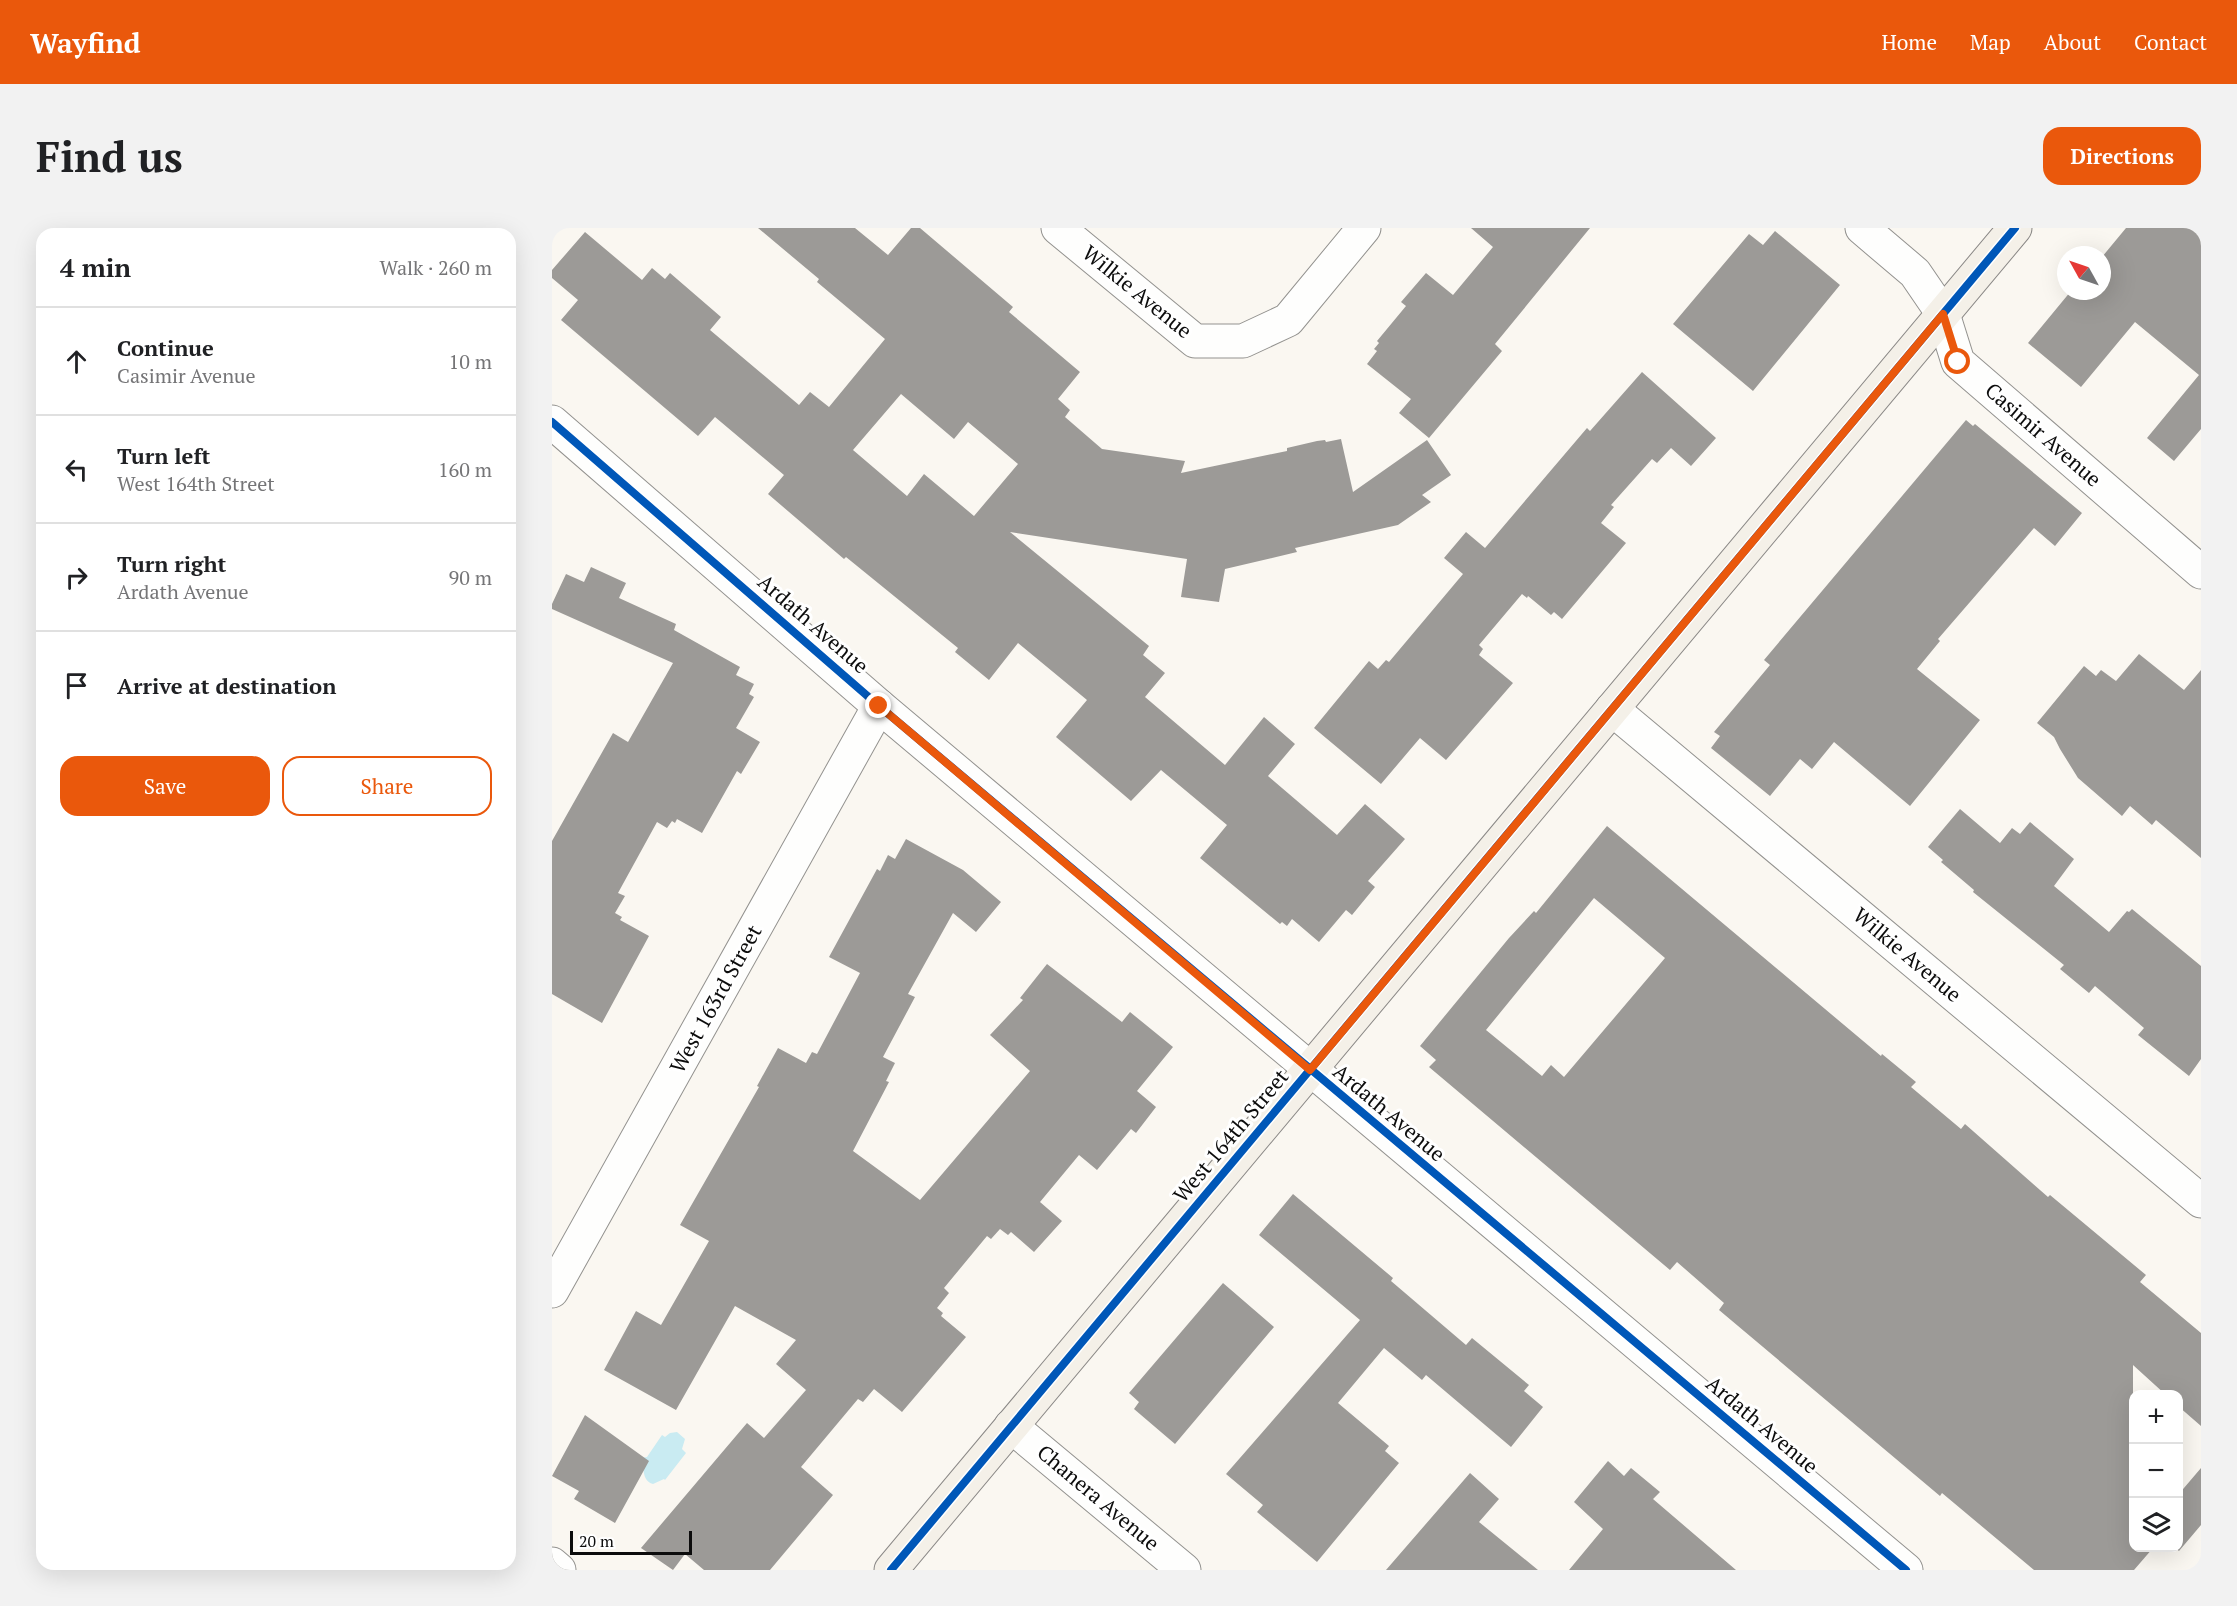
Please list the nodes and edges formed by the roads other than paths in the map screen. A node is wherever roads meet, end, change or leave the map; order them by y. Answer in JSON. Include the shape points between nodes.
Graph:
{"nodes":[{"id":1,"x":1058,"y":228,"type":"edge"},
{"id":2,"x":1364,"y":228,"type":"edge"},
{"id":3,"x":1862,"y":228,"type":"edge"},
{"id":4,"x":2015,"y":228,"type":"edge"},
{"id":5,"x":1943,"y":314,"type":"junction"},
{"id":6,"x":552,"y":422,"type":"edge"},
{"id":7,"x":2201,"y":573,"type":"edge"},
{"id":8,"x":879,"y":706,"type":"junction"},
{"id":9,"x":1612,"y":709,"type":"junction"},
{"id":10,"x":1310,"y":1070,"type":"junction"},
{"id":11,"x":2201,"y":1201,"type":"edge"},
{"id":12,"x":552,"y":1292,"type":"edge"},
{"id":13,"x":1011,"y":1426,"type":"junction"},
{"id":14,"x":552,"y":1564,"type":"edge"},
{"id":15,"x":559,"y":1570,"type":"edge"},
{"id":16,"x":891,"y":1570,"type":"edge"},
{"id":17,"x":1184,"y":1570,"type":"edge"},
{"id":18,"x":1906,"y":1570,"type":"edge"}],
"edges":[{"from":1,"to":2,"type":"street","name":"Wilkie Avenue","via":[[1195,341],[1243,341],[1288,320]]},
{"from":3,"to":5,"type":"street","name":"Casimir Avenue","via":[[1915,273]]},
{"from":4,"to":5,"type":"street","name":"West 164th Street"},
{"from":5,"to":7,"type":"street","name":"Casimir Avenue","via":[[1958,362]]},
{"from":5,"to":9,"type":"street","name":"West 164th Street"},
{"from":6,"to":8,"type":"street","name":"Ardath Avenue"},
{"from":8,"to":10,"type":"street","name":"Ardath Avenue"},
{"from":8,"to":12,"type":"street","name":"West 163rd Street"},
{"from":9,"to":10,"type":"street","name":"West 164th Street"},
{"from":9,"to":11,"type":"street","name":"Wilkie Avenue"},
{"from":10,"to":13,"type":"street","name":"West 164th Street"},
{"from":10,"to":18,"type":"street","name":"Ardath Avenue"},
{"from":13,"to":16,"type":"street","name":"West 164th Street"},
{"from":13,"to":17,"type":"street","name":"Chanera Avenue"},
{"from":14,"to":15,"type":"street"}]}
